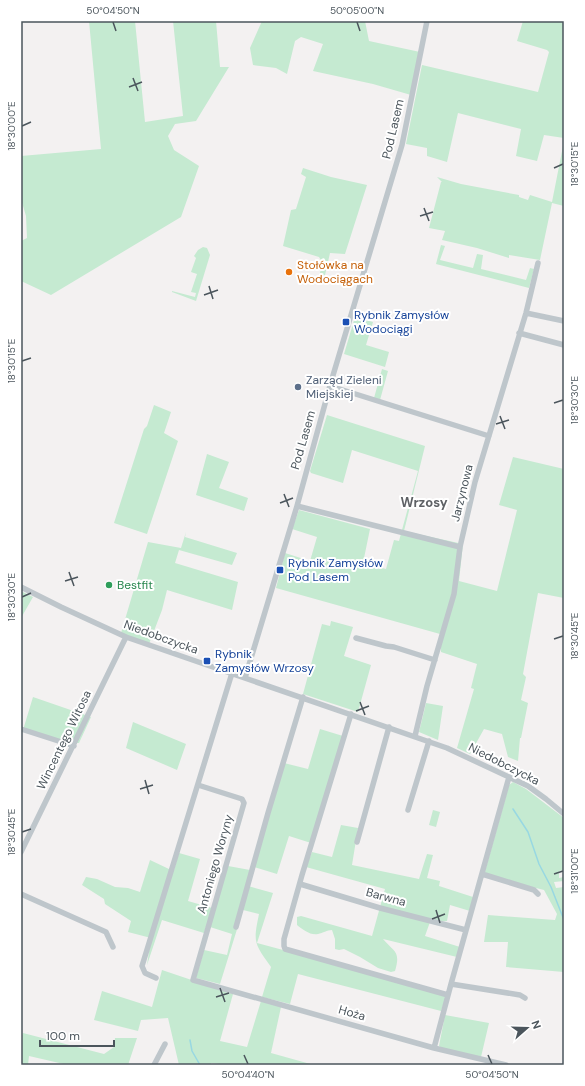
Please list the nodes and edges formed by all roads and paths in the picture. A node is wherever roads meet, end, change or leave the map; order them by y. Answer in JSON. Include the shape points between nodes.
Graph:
{"nodes":[{"id":1,"x":427,"y":21,"type":"edge"},
{"id":2,"x":538,"y":263,"type":"dead end"},
{"id":3,"x":526,"y":313,"type":"junction"},
{"id":4,"x":564,"y":321,"type":"edge"},
{"id":5,"x":519,"y":333,"type":"junction"},
{"id":6,"x":564,"y":345,"type":"edge"},
{"id":7,"x":330,"y":386,"type":"junction"},
{"id":8,"x":489,"y":436,"type":"junction"},
{"id":9,"x":296,"y":506,"type":"junction"},
{"id":10,"x":460,"y":547,"type":"junction"},
{"id":11,"x":21,"y":587,"type":"edge"},
{"id":12,"x":126,"y":637,"type":"junction"},
{"id":13,"x":356,"y":638,"type":"dead end"},
{"id":14,"x":435,"y":660,"type":"junction"},
{"id":15,"x":232,"y":673,"type":"junction"},
{"id":16,"x":245,"y":678,"type":"junction"},
{"id":17,"x":303,"y":698,"type":"junction"},
{"id":18,"x":352,"y":714,"type":"junction"},
{"id":19,"x":389,"y":727,"type":"junction"},
{"id":20,"x":21,"y":729,"type":"edge"},
{"id":21,"x":415,"y":736,"type":"junction"},
{"id":22,"x":429,"y":741,"type":"junction"},
{"id":23,"x":74,"y":746,"type":"junction"},
{"id":24,"x":509,"y":777,"type":"junction"},
{"id":25,"x":198,"y":785,"type":"junction"},
{"id":26,"x":408,"y":810,"type":"dead end"},
{"id":27,"x":564,"y":814,"type":"edge"},
{"id":28,"x":357,"y":842,"type":"dead end"},
{"id":29,"x":21,"y":852,"type":"edge"},
{"id":30,"x":482,"y":874,"type":"junction"},
{"id":31,"x":300,"y":884,"type":"junction"},
{"id":32,"x":21,"y":894,"type":"edge"},
{"id":33,"x":538,"y":894,"type":"dead end"},
{"id":34,"x":236,"y":928,"type":"dead end"},
{"id":35,"x":466,"y":930,"type":"junction"},
{"id":36,"x":113,"y":947,"type":"dead end"},
{"id":37,"x":156,"y":978,"type":"dead end"},
{"id":38,"x":193,"y":980,"type":"joint"},
{"id":39,"x":451,"y":984,"type":"junction"},
{"id":40,"x":448,"y":995,"type":"junction"},
{"id":41,"x":525,"y":998,"type":"dead end"},
{"id":42,"x":165,"y":1044,"type":"dead end"},
{"id":43,"x":434,"y":1048,"type":"junction"},
{"id":44,"x":154,"y":1065,"type":"edge"},
{"id":45,"x":506,"y":1065,"type":"edge"}],
"edges":[{"from":1,"to":7,"type":"street","name":"Pod Lasem","via":[[402,146]]},
{"from":2,"to":3,"type":"street","name":"Jarzynowa"},
{"from":3,"to":4,"type":"street"},
{"from":3,"to":5,"type":"street","name":"Jarzynowa"},
{"from":5,"to":6,"type":"street"},
{"from":5,"to":8,"type":"street","name":"Jarzynowa"},
{"from":7,"to":8,"type":"street"},
{"from":7,"to":9,"type":"street","name":"Pod Lasem"},
{"from":8,"to":10,"type":"street","name":"Jarzynowa"},
{"from":9,"to":10,"type":"street"},
{"from":9,"to":16,"type":"street","name":"Pod Lasem"},
{"from":10,"to":14,"type":"street","name":"Jarzynowa","via":[[454,594]]},
{"from":11,"to":12,"type":"street","name":"Niedobczycka"},
{"from":12,"to":15,"type":"street","name":"Niedobczycka"},
{"from":12,"to":23,"type":"street","name":"Wincentego Witosa"},
{"from":13,"to":14,"type":"street"},
{"from":14,"to":21,"type":"street","name":"Jarzynowa"},
{"from":15,"to":16,"type":"street","name":"Niedobczycka"},
{"from":15,"to":25,"type":"street"},
{"from":16,"to":17,"type":"street","name":"Niedobczycka"},
{"from":17,"to":18,"type":"street","name":"Niedobczycka"},
{"from":17,"to":34,"type":"street"},
{"from":18,"to":19,"type":"street","name":"Niedobczycka"},
{"from":18,"to":31,"type":"street"},
{"from":19,"to":21,"type":"street","name":"Niedobczycka"},
{"from":19,"to":28,"type":"street"},
{"from":20,"to":23,"type":"street"},
{"from":21,"to":22,"type":"street","name":"Niedobczycka"},
{"from":22,"to":24,"type":"street","name":"Niedobczycka"},
{"from":22,"to":26,"type":"street"},
{"from":23,"to":29,"type":"street","name":"Wincentego Witosa"},
{"from":24,"to":27,"type":"street","name":"Niedobczycka","via":[[528,786]]},
{"from":24,"to":30,"type":"street"},
{"from":25,"to":37,"type":"street","via":[[142,966],[145,973]]},
{"from":25,"to":38,"type":"street","name":"Antoniego Woryny","via":[[242,799],[244,803]]},
{"from":30,"to":33,"type":"street","via":[[534,890]]},
{"from":30,"to":35,"type":"street"},
{"from":31,"to":35,"type":"street","name":"Barwna"},
{"from":31,"to":40,"type":"street","via":[[284,939],[285,950]]},
{"from":32,"to":36,"type":"street","via":[[106,932]]},
{"from":35,"to":39,"type":"street"},
{"from":38,"to":43,"type":"street","name":"Hoża"},
{"from":39,"to":40,"type":"street"},
{"from":39,"to":41,"type":"street","via":[[520,995]]},
{"from":40,"to":43,"type":"street"},
{"from":42,"to":44,"type":"street"},
{"from":43,"to":45,"type":"street","name":"Hoża"}]}
